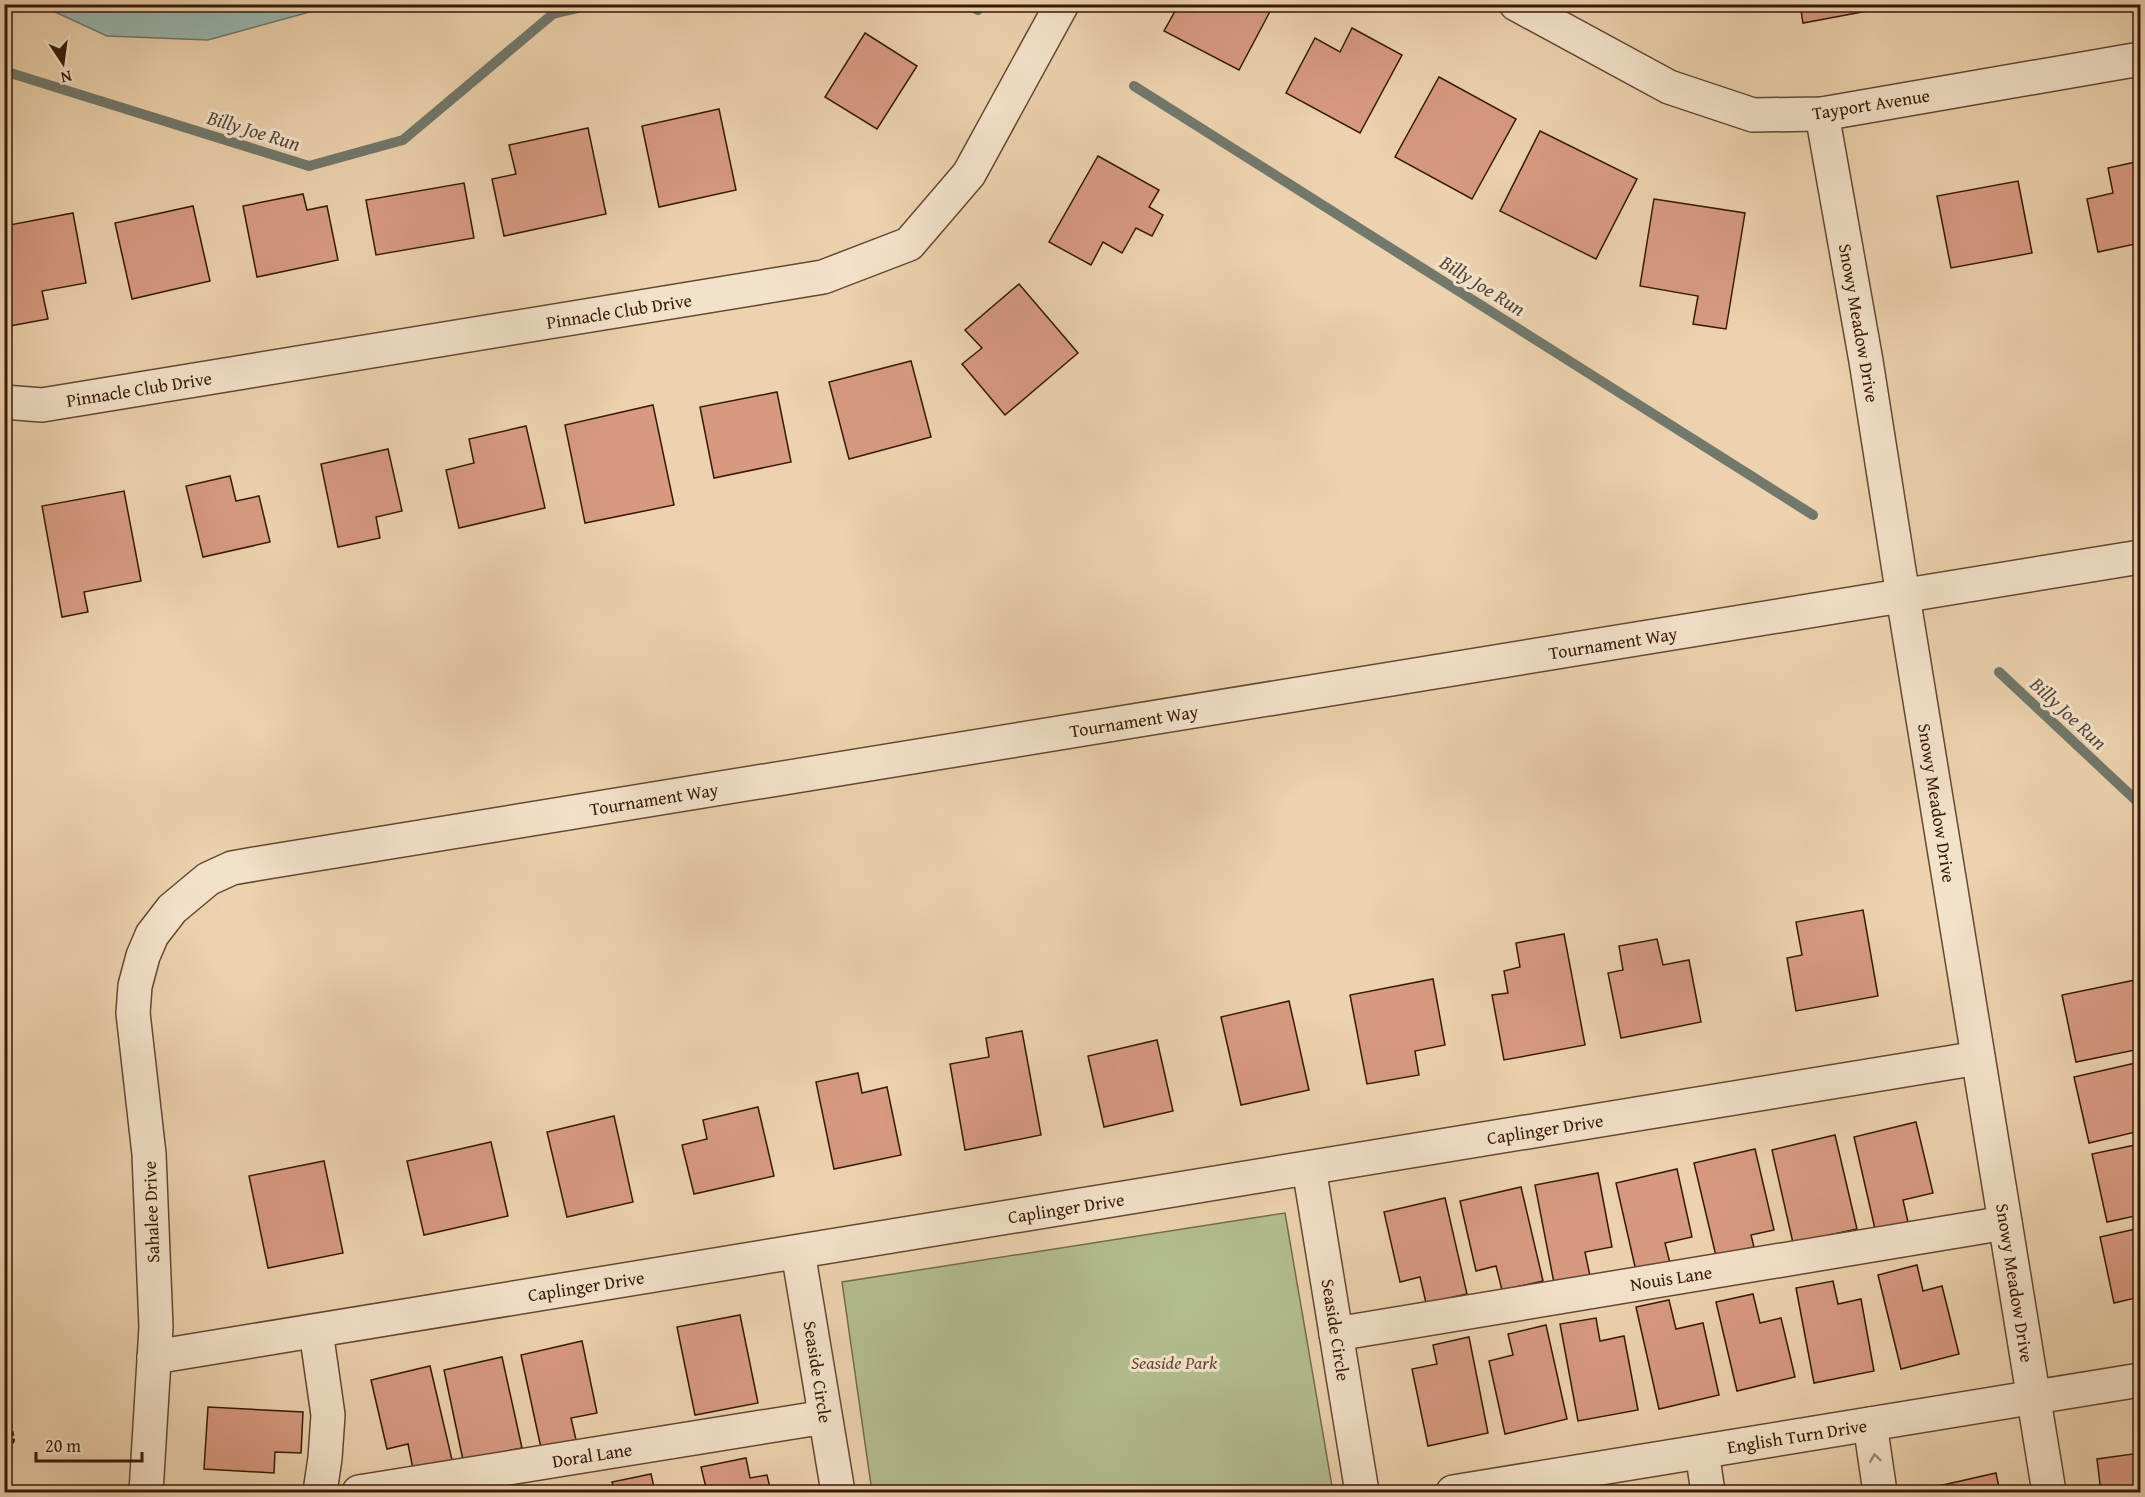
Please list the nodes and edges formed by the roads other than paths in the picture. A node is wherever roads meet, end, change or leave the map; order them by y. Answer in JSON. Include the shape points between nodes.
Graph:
{"nodes":[{"id":1,"x":1062,"y":4,"type":"edge"},
{"id":2,"x":1516,"y":4,"type":"edge"},
{"id":3,"x":2140,"y":59,"type":"edge"},
{"id":4,"x":1822,"y":114,"type":"junction"},
{"id":5,"x":4,"y":402,"type":"edge"},
{"id":6,"x":42,"y":405,"type":"junction"},
{"id":7,"x":4,"y":425,"type":"edge"},
{"id":8,"x":2140,"y":557,"type":"edge"},
{"id":9,"x":1903,"y":596,"type":"junction"},
{"id":10,"x":152,"y":935,"type":"joint"},
{"id":11,"x":1978,"y":1058,"type":"junction"},
{"id":12,"x":1310,"y":1168,"type":"junction"},
{"id":13,"x":2005,"y":1223,"type":"junction"},
{"id":14,"x":798,"y":1252,"type":"junction"},
{"id":15,"x":316,"y":1331,"type":"junction"},
{"id":16,"x":1336,"y":1334,"type":"junction"},
{"id":17,"x":154,"y":1357,"type":"junction"},
{"id":18,"x":2140,"y":1380,"type":"edge"},
{"id":19,"x":2034,"y":1398,"type":"junction"},
{"id":20,"x":825,"y":1418,"type":"junction"},
{"id":21,"x":1870,"y":1424,"type":"junction"},
{"id":22,"x":1702,"y":1452,"type":"junction"},
{"id":23,"x":1538,"y":1486,"type":"edge"},
{"id":24,"x":146,"y":1492,"type":"edge"},
{"id":25,"x":320,"y":1492,"type":"edge"},
{"id":26,"x":360,"y":1492,"type":"edge"},
{"id":27,"x":838,"y":1492,"type":"edge"},
{"id":28,"x":1362,"y":1492,"type":"edge"},
{"id":29,"x":1453,"y":1492,"type":"edge"},
{"id":30,"x":1708,"y":1492,"type":"edge"},
{"id":31,"x":1880,"y":1492,"type":"edge"},
{"id":32,"x":2049,"y":1492,"type":"edge"}],
"edges":[{"from":1,"to":6,"type":"street","name":"Pinnacle Club Drive","via":[[969,174],[909,244],[811,279]]},
{"from":2,"to":4,"type":"street","name":"Tayport Avenue","via":[[1670,87],[1753,115]]},
{"from":3,"to":4,"type":"street","name":"Tayport Avenue"},
{"from":4,"to":9,"type":"street","name":"Snowy Meadow Drive"},
{"from":5,"to":6,"type":"street","name":"Pinnacle Club Drive"},
{"from":6,"to":7,"type":"street","name":"Pinnacle Club Drive"},
{"from":8,"to":9,"type":"street","name":"Tournament Way"},
{"from":9,"to":10,"type":"street","name":"Tournament Way","via":[[232,868],[191,892]]},
{"from":9,"to":11,"type":"street","name":"Snowy Meadow Drive"},
{"from":10,"to":17,"type":"street","name":"Sahalee Drive","via":[[135,986],[133,1013],[149,1154]]},
{"from":11,"to":12,"type":"street","name":"Caplinger Drive"},
{"from":11,"to":13,"type":"street","name":"Snowy Meadow Drive"},
{"from":12,"to":14,"type":"street","name":"Caplinger Drive"},
{"from":12,"to":16,"type":"street","name":"Seaside Circle"},
{"from":13,"to":16,"type":"street","name":"Nouis Lane"},
{"from":13,"to":19,"type":"street","name":"Snowy Meadow Drive"},
{"from":14,"to":15,"type":"street","name":"Caplinger Drive"},
{"from":14,"to":20,"type":"street","name":"Seaside Circle"},
{"from":15,"to":17,"type":"street","name":"Caplinger Drive"},
{"from":15,"to":25,"type":"street","via":[[328,1415]]},
{"from":16,"to":28,"type":"street","name":"Seaside Circle"},
{"from":17,"to":24,"type":"street","name":"Sahalee Drive"},
{"from":18,"to":19,"type":"street","name":"English Turn Drive"},
{"from":19,"to":21,"type":"street","name":"English Turn Drive"},
{"from":19,"to":32,"type":"street","name":"Snowy Meadow Drive"},
{"from":20,"to":26,"type":"street","name":"Doral Lane"},
{"from":20,"to":27,"type":"street","name":"Seaside Circle"},
{"from":21,"to":22,"type":"street","name":"English Turn Drive"},
{"from":31,"to":21,"type":"street","one_way":true},
{"from":22,"to":23,"type":"street","name":"English Turn Drive"},
{"from":22,"to":30,"type":"street"},
{"from":23,"to":29,"type":"street","name":"English Turn Drive"}]}
